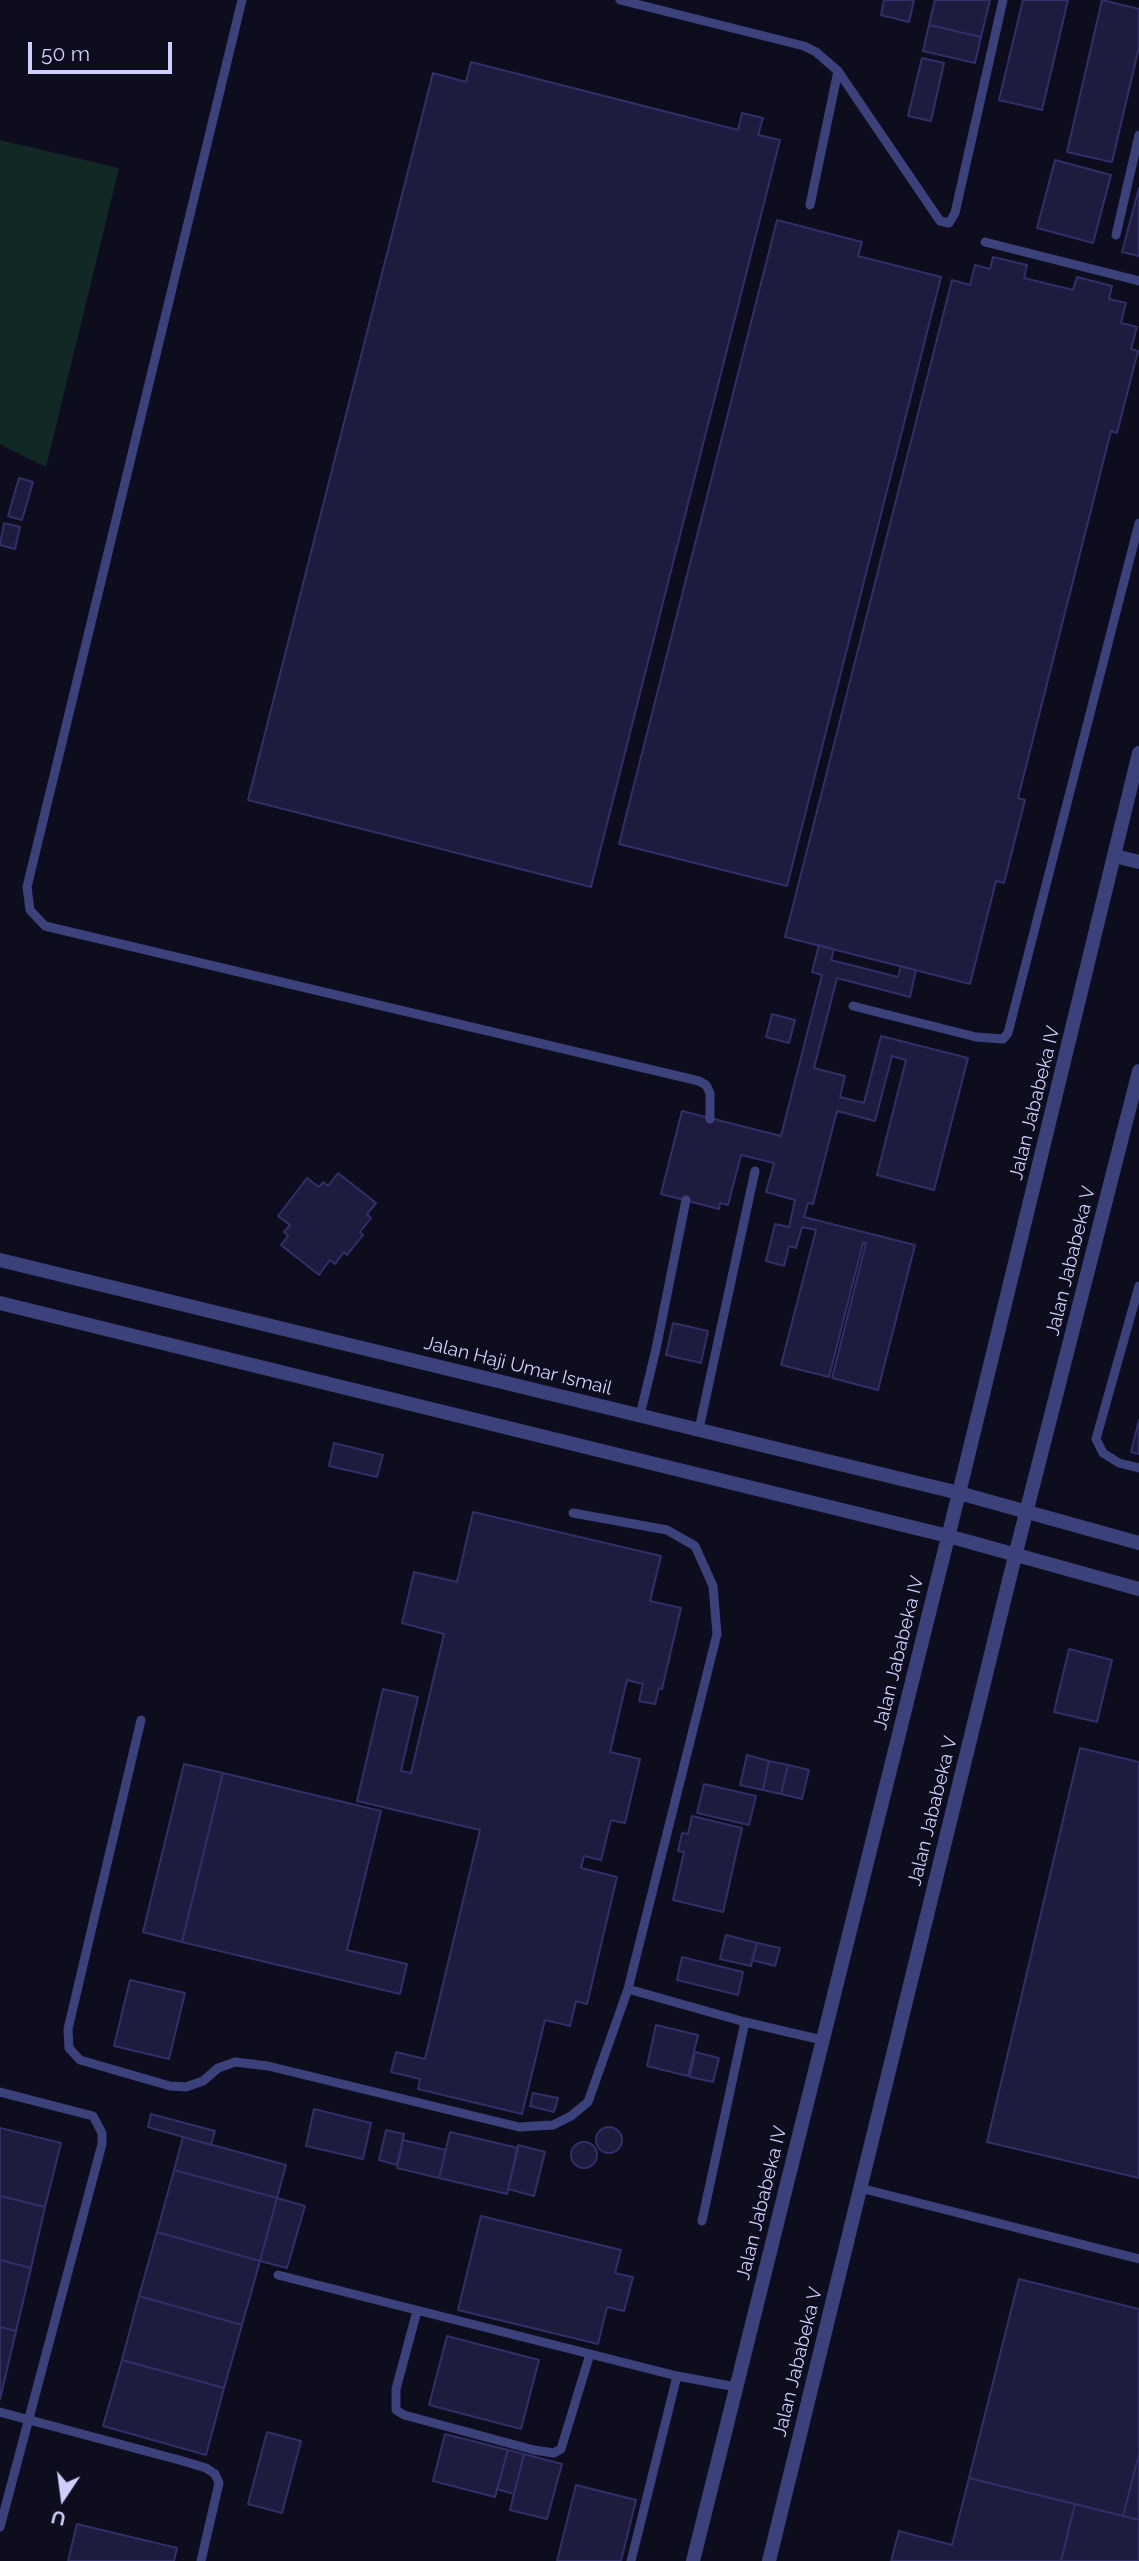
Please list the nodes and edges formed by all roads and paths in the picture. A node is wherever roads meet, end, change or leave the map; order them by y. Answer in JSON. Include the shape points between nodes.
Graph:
{"nodes":[{"id":1,"x":242,"y":0,"type":"edge"},
{"id":2,"x":620,"y":0,"type":"edge"},
{"id":3,"x":1003,"y":0,"type":"edge"},
{"id":4,"x":838,"y":71,"type":"junction"},
{"id":5,"x":1139,"y":135,"type":"edge"},
{"id":6,"x":810,"y":205,"type":"dead end"},
{"id":7,"x":1116,"y":235,"type":"dead end"},
{"id":8,"x":985,"y":242,"type":"dead end"},
{"id":9,"x":1139,"y":281,"type":"edge"},
{"id":10,"x":1139,"y":523,"type":"edge"},
{"id":11,"x":1139,"y":753,"type":"edge"},
{"id":12,"x":1115,"y":856,"type":"junction"},
{"id":13,"x":1139,"y":862,"type":"edge"},
{"id":14,"x":852,"y":1006,"type":"dead end"},
{"id":15,"x":1139,"y":1071,"type":"edge"},
{"id":16,"x":710,"y":1119,"type":"dead end"},
{"id":17,"x":755,"y":1171,"type":"dead end"},
{"id":18,"x":686,"y":1200,"type":"dead end"},
{"id":19,"x":0,"y":1259,"type":"edge"},
{"id":20,"x":1139,"y":1286,"type":"edge"},
{"id":21,"x":0,"y":1303,"type":"edge"},
{"id":22,"x":640,"y":1415,"type":"junction"},
{"id":23,"x":699,"y":1429,"type":"junction"},
{"id":24,"x":1139,"y":1468,"type":"edge"},
{"id":25,"x":959,"y":1493,"type":"junction"},
{"id":26,"x":573,"y":1513,"type":"dead end"},
{"id":27,"x":1027,"y":1513,"type":"junction"},
{"id":28,"x":948,"y":1536,"type":"junction"},
{"id":29,"x":1139,"y":1543,"type":"edge"},
{"id":30,"x":1015,"y":1556,"type":"junction"},
{"id":31,"x":1139,"y":1589,"type":"edge"},
{"id":32,"x":141,"y":1720,"type":"dead end"},
{"id":33,"x":628,"y":1989,"type":"junction"},
{"id":34,"x":745,"y":2022,"type":"junction"},
{"id":35,"x":822,"y":2040,"type":"junction"},
{"id":36,"x":0,"y":2092,"type":"edge"},
{"id":37,"x":860,"y":2188,"type":"junction"},
{"id":38,"x":702,"y":2221,"type":"dead end"},
{"id":39,"x":1139,"y":2259,"type":"edge"},
{"id":40,"x":278,"y":2276,"type":"dead end"},
{"id":41,"x":417,"y":2311,"type":"junction"},
{"id":42,"x":590,"y":2354,"type":"junction"},
{"id":43,"x":677,"y":2375,"type":"junction"},
{"id":44,"x":736,"y":2387,"type":"junction"},
{"id":45,"x":0,"y":2412,"type":"edge"},
{"id":46,"x":28,"y":2419,"type":"junction"},
{"id":47,"x":0,"y":2526,"type":"edge"},
{"id":48,"x":201,"y":2561,"type":"edge"},
{"id":49,"x":631,"y":2561,"type":"edge"},
{"id":50,"x":693,"y":2561,"type":"edge"},
{"id":51,"x":769,"y":2561,"type":"edge"}],
"edges":[{"from":1,"to":16,"type":"lane","via":[[27,887],[30,909],[45,926],[699,1082],[710,1093]]},
{"from":2,"to":4,"type":"lane","via":[[804,46]]},
{"from":3,"to":4,"type":"lane","via":[[955,214],[949,223],[940,221]]},
{"from":4,"to":6,"type":"lane"},
{"from":5,"to":7,"type":"lane"},
{"from":8,"to":9,"type":"lane"},
{"from":10,"to":14,"type":"lane","via":[[1008,1033],[1003,1039],[976,1037]]},
{"from":11,"to":12,"type":"street","name":"Jalan Jababeka IV"},
{"from":12,"to":13,"type":"street"},
{"from":12,"to":25,"type":"street","name":"Jalan Jababeka IV"},
{"from":15,"to":27,"type":"street","name":"Jalan Jababeka V"},
{"from":17,"to":23,"type":"lane"},
{"from":18,"to":22,"type":"lane"},
{"from":19,"to":22,"type":"street","name":"Jalan Haji Umar Ismail"},
{"from":20,"to":24,"type":"lane","via":[[1096,1439],[1103,1453]]},
{"from":21,"to":28,"type":"street"},
{"from":22,"to":23,"type":"street","name":"Jalan Haji Umar Ismail"},
{"from":23,"to":25,"type":"street","name":"Jalan Haji Umar Ismail"},
{"from":25,"to":27,"type":"street","name":"Jalan Haji Umar Ismail"},
{"from":25,"to":28,"type":"street","name":"Jalan Jababeka IV"},
{"from":26,"to":33,"type":"lane","via":[[667,1530],[695,1546],[713,1587],[717,1634]]},
{"from":27,"to":29,"type":"street","name":"Jalan Haji Umar Ismail"},
{"from":27,"to":30,"type":"street","name":"Jalan Jababeka V"},
{"from":28,"to":30,"type":"street"},
{"from":28,"to":35,"type":"street","name":"Jalan Jababeka IV"},
{"from":30,"to":31,"type":"street"},
{"from":30,"to":37,"type":"street","name":"Jalan Jababeka V"},
{"from":32,"to":33,"type":"lane","via":[[68,2029],[69,2048],[80,2060],[186,2087],[235,2062],[268,2066],[520,2127],[553,2125],[588,2102]]},
{"from":33,"to":34,"type":"lane"},
{"from":34,"to":35,"type":"lane"},
{"from":34,"to":38,"type":"lane"},
{"from":35,"to":44,"type":"street","name":"Jalan Jababeka IV"},
{"from":36,"to":46,"type":"lane","via":[[89,2114],[102,2133]]},
{"from":37,"to":39,"type":"lane"},
{"from":37,"to":51,"type":"street","name":"Jalan Jababeka V"},
{"from":40,"to":41,"type":"lane"},
{"from":41,"to":42,"type":"lane"},
{"from":41,"to":42,"type":"lane","via":[[396,2389],[396,2410],[534,2450],[554,2453],[561,2449]]},
{"from":42,"to":43,"type":"lane"},
{"from":43,"to":44,"type":"lane"},
{"from":43,"to":49,"type":"lane"},
{"from":44,"to":50,"type":"street","name":"Jalan Jababeka IV"},
{"from":45,"to":46,"type":"lane"},
{"from":46,"to":47,"type":"lane"},
{"from":46,"to":48,"type":"lane","via":[[215,2474],[219,2483]]}]}
